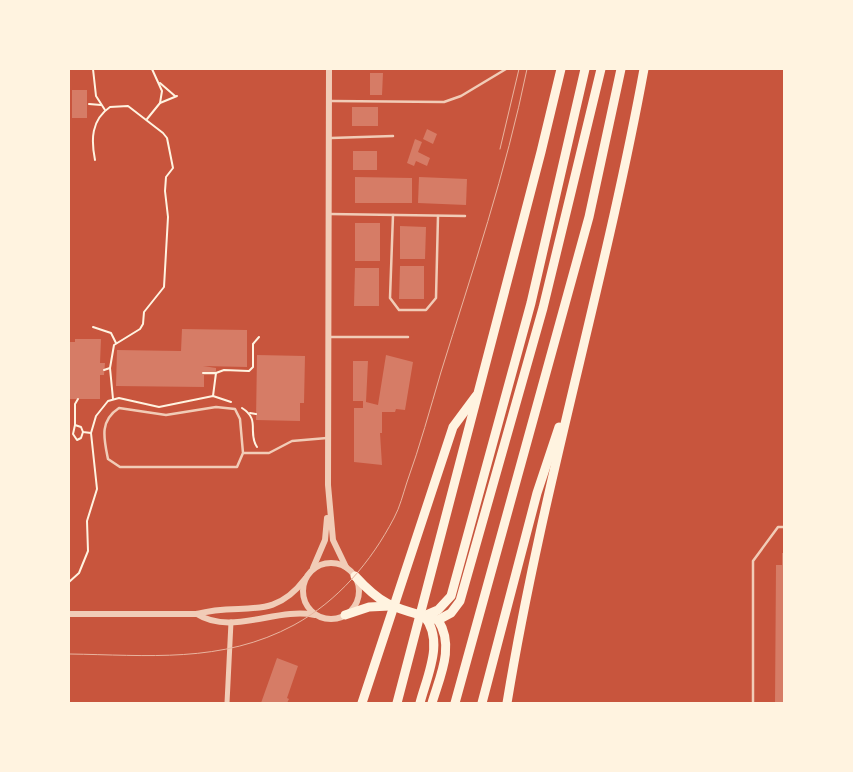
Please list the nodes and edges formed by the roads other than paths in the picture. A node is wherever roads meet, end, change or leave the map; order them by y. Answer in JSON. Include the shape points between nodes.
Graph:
{"nodes":[{"id":1,"x":330,"y":69,"type":"edge"},
{"id":2,"x":506,"y":69,"type":"edge"},
{"id":3,"x":561,"y":69,"type":"edge"},
{"id":4,"x":585,"y":69,"type":"edge"},
{"id":5,"x":601,"y":69,"type":"edge"},
{"id":6,"x":621,"y":69,"type":"edge"},
{"id":7,"x":644,"y":69,"type":"edge"},
{"id":8,"x":329,"y":102,"type":"junction"},
{"id":9,"x":393,"y":136,"type":"dead end"},
{"id":10,"x":329,"y":138,"type":"junction"},
{"id":11,"x":328,"y":214,"type":"junction"},
{"id":12,"x":393,"y":215,"type":"junction"},
{"id":13,"x":438,"y":216,"type":"junction"},
{"id":14,"x":464,"y":216,"type":"dead end"},
{"id":15,"x":328,"y":337,"type":"junction"},
{"id":16,"x":408,"y":337,"type":"dead end"},
{"id":17,"x":578,"y":367,"type":"junction"},
{"id":18,"x":479,"y":392,"type":"junction"},
{"id":19,"x":327,"y":438,"type":"junction"},
{"id":20,"x":243,"y":453,"type":"junction"},
{"id":21,"x":328,"y":506,"type":"junction"},
{"id":22,"x":784,"y":527,"type":"edge"},
{"id":23,"x":346,"y":567,"type":"junction"},
{"id":24,"x":312,"y":569,"type":"junction"},
{"id":25,"x":355,"y":576,"type":"junction"},
{"id":26,"x":305,"y":579,"type":"junction"},
{"id":27,"x":390,"y":606,"type":"junction"},
{"id":28,"x":69,"y":614,"type":"edge"},
{"id":29,"x":197,"y":614,"type":"junction"},
{"id":30,"x":344,"y":615,"type":"junction"},
{"id":31,"x":320,"y":616,"type":"junction"},
{"id":32,"x":424,"y":616,"type":"junction"},
{"id":33,"x":438,"y":620,"type":"junction"},
{"id":34,"x":231,"y":622,"type":"junction"},
{"id":35,"x":227,"y":703,"type":"edge"},
{"id":36,"x":362,"y":703,"type":"edge"},
{"id":37,"x":396,"y":703,"type":"edge"},
{"id":38,"x":420,"y":703,"type":"edge"},
{"id":39,"x":432,"y":703,"type":"edge"},
{"id":40,"x":455,"y":703,"type":"edge"},
{"id":41,"x":482,"y":703,"type":"edge"},
{"id":42,"x":507,"y":703,"type":"edge"},
{"id":43,"x":753,"y":703,"type":"edge"}],
"edges":[{"from":1,"to":8,"type":"street"},
{"from":2,"to":8,"type":"lane","via":[[461,96],[444,102]]},
{"from":3,"to":18,"type":"highway"},
{"from":4,"to":32,"type":"highway","via":[[531,303],[451,596],[438,610]]},
{"from":5,"to":33,"type":"highway","via":[[544,308],[472,563],[460,601],[451,613]]},
{"from":6,"to":40,"type":"highway","via":[[589,217]]},
{"from":7,"to":17,"type":"highway","via":[[610,238]]},
{"from":8,"to":10,"type":"street"},
{"from":9,"to":10,"type":"lane"},
{"from":10,"to":11,"type":"street"},
{"from":11,"to":12,"type":"lane"},
{"from":11,"to":15,"type":"street"},
{"from":12,"to":13,"type":"lane"},
{"from":12,"to":13,"type":"lane","via":[[390,298],[399,310],[426,310],[436,298]]},
{"from":13,"to":14,"type":"lane"},
{"from":15,"to":16,"type":"lane"},
{"from":15,"to":19,"type":"street"},
{"from":17,"to":41,"type":"highway","via":[[537,493]]},
{"from":17,"to":42,"type":"highway","via":[[548,496]]},
{"from":18,"to":36,"type":"highway","via":[[453,427]]},
{"from":18,"to":37,"type":"highway"},
{"from":19,"to":20,"type":"lane","via":[[292,441],[269,453]]},
{"from":19,"to":21,"type":"street"},
{"from":20,"to":20,"type":"lane","via":[[240,419],[235,409],[216,406],[166,415],[119,408],[109,414],[104,427],[108,460],[120,467],[237,467]]},
{"from":21,"to":23,"type":"street","via":[[333,540]]},
{"from":21,"to":24,"type":"street","via":[[325,540]]},
{"from":22,"to":43,"type":"lane","via":[[778,527],[753,561]]},
{"from":23,"to":24,"type":"street","via":[[329,563]]},
{"from":23,"to":25,"type":"street"},
{"from":24,"to":26,"type":"street"},
{"from":25,"to":27,"type":"highway","via":[[372,595]]},
{"from":25,"to":30,"type":"street","via":[[359,593],[352,610]]},
{"from":26,"to":29,"type":"street","via":[[295,593],[281,602],[244,610],[210,610]]},
{"from":26,"to":31,"type":"street","via":[[303,596],[306,605]]},
{"from":27,"to":30,"type":"highway"},
{"from":27,"to":32,"type":"highway"},
{"from":28,"to":29,"type":"street"},
{"from":29,"to":34,"type":"street","via":[[207,621]]},
{"from":30,"to":31,"type":"street","via":[[336,618]]},
{"from":31,"to":34,"type":"street","via":[[289,613]]},
{"from":32,"to":33,"type":"highway"},
{"from":32,"to":38,"type":"highway","via":[[435,638]]},
{"from":33,"to":39,"type":"highway","via":[[445,634],[447,649]]},
{"from":34,"to":35,"type":"street"}]}
